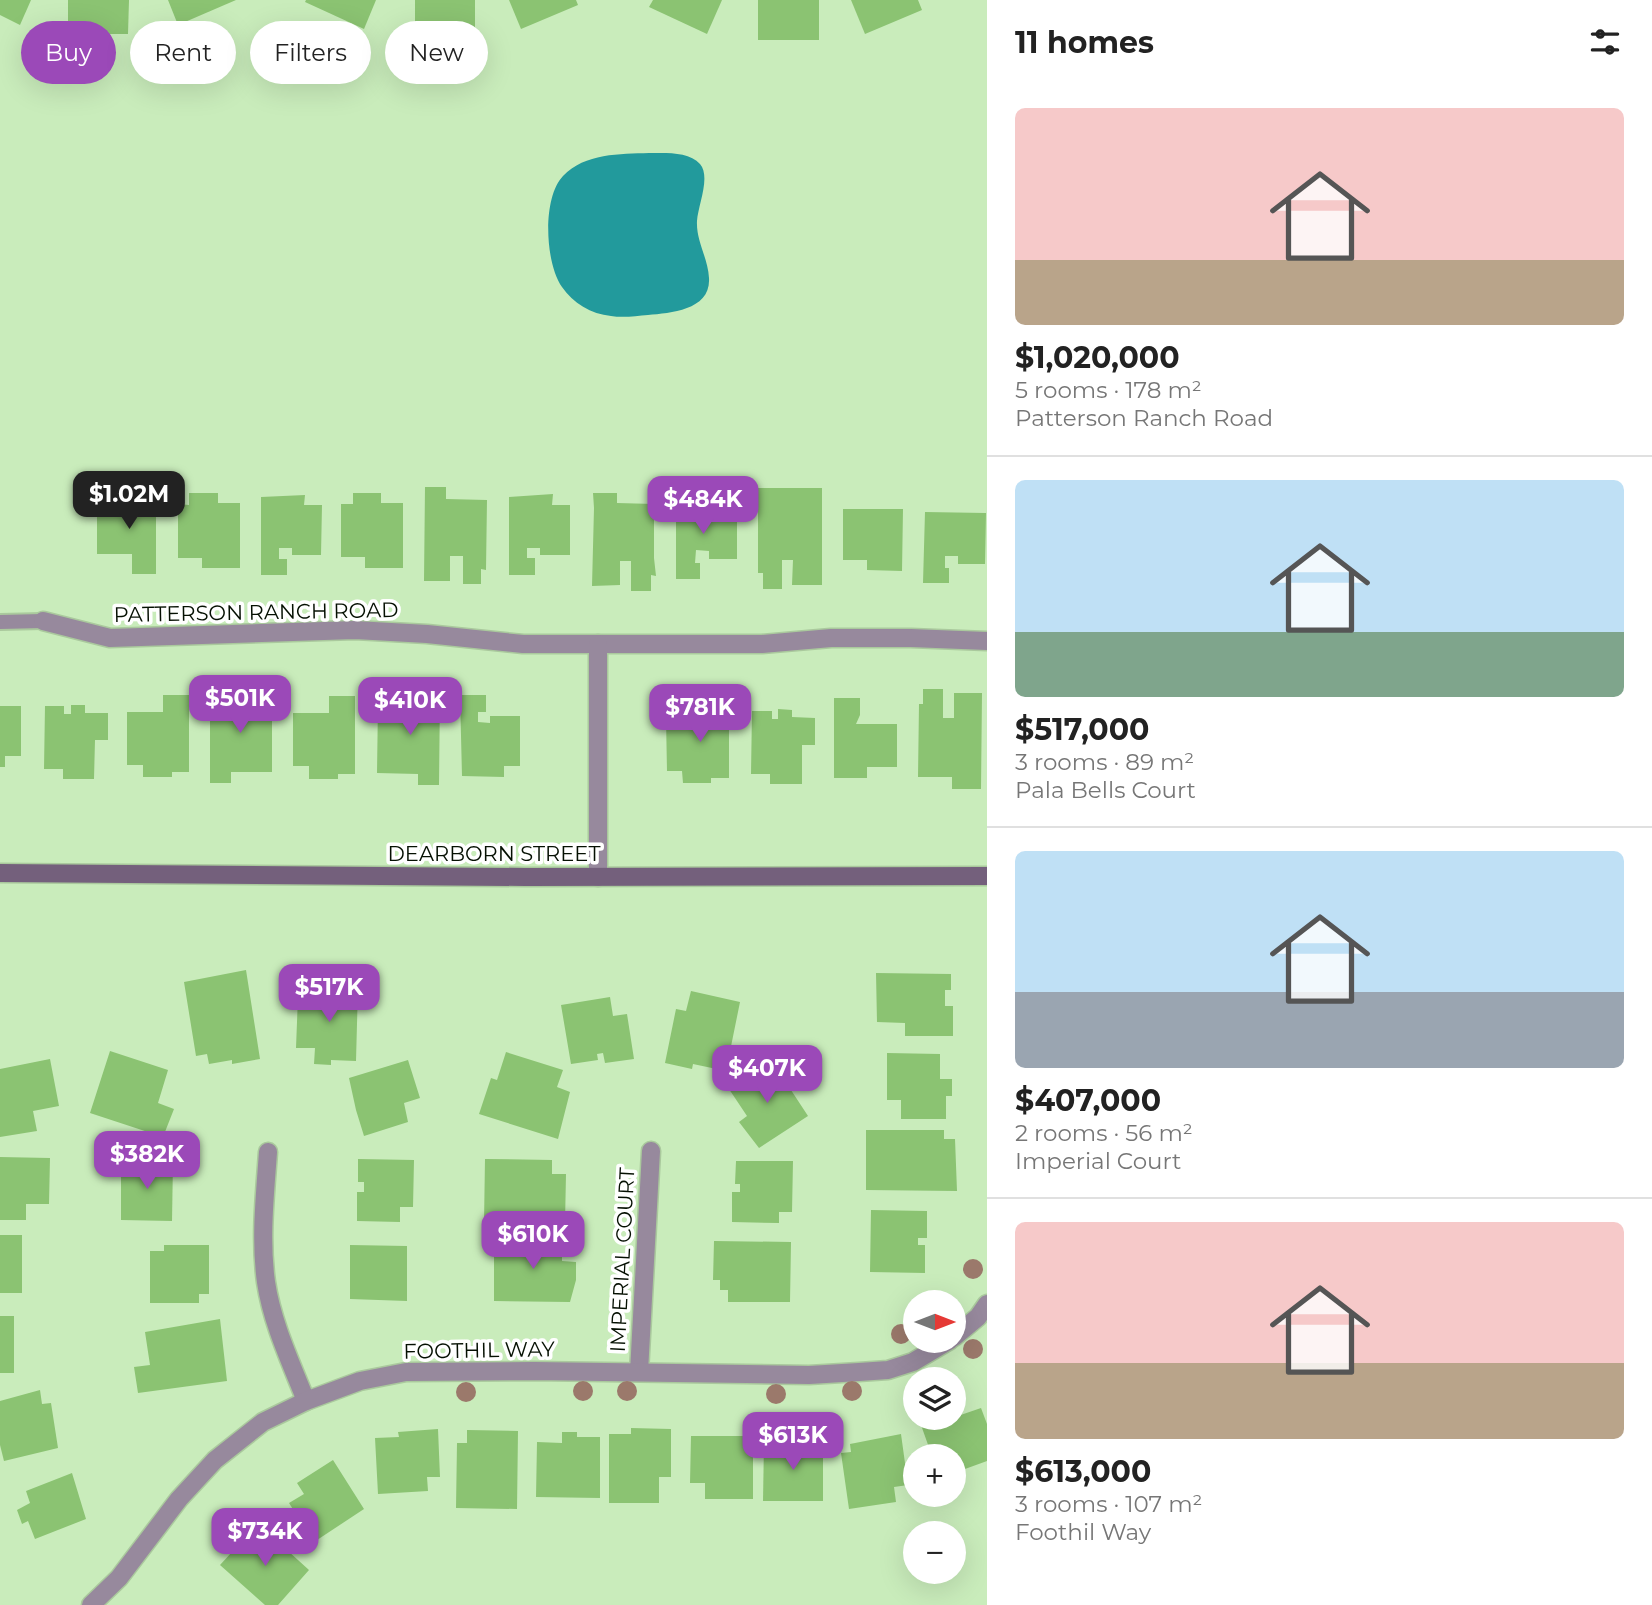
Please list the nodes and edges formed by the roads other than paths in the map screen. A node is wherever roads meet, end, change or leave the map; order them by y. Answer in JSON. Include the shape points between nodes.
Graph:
{"nodes":[{"id":1,"x":43,"y":621,"type":"joint"},
{"id":2,"x":0,"y":622,"type":"edge"},
{"id":3,"x":987,"y":641,"type":"edge"},
{"id":4,"x":598,"y":643,"type":"junction"},
{"id":5,"x":0,"y":873,"type":"edge"},
{"id":6,"x":987,"y":876,"type":"edge"},
{"id":7,"x":598,"y":877,"type":"junction"},
{"id":8,"x":651,"y":1151,"type":"dead end"},
{"id":9,"x":268,"y":1152,"type":"dead end"},
{"id":10,"x":987,"y":1304,"type":"edge"},
{"id":11,"x":966,"y":1327,"type":"edge"},
{"id":12,"x":928,"y":1353,"type":"edge"},
{"id":13,"x":639,"y":1372,"type":"junction"},
{"id":14,"x":306,"y":1401,"type":"junction"},
{"id":15,"x":91,"y":1605,"type":"edge"}],
"edges":[{"from":1,"to":2,"type":"lane"},
{"from":1,"to":4,"type":"street","name":"PATTERSON RANCH ROAD","via":[[110,638],[355,630],[523,643]]},
{"from":3,"to":4,"type":"street","name":"PATTERSON RANCH ROAD","via":[[831,638],[762,643]]},
{"from":4,"to":7,"type":"street"},
{"from":5,"to":7,"type":"street","name":"DEARBORN STREET"},
{"from":6,"to":7,"type":"street","name":"DEARBORN STREET"},
{"from":8,"to":13,"type":"street","name":"IMPERIAL COURT"},
{"from":9,"to":14,"type":"street","via":[[262,1252],[266,1285]]},
{"from":10,"to":11,"type":"street","name":"FOOTHIL WAY"},
{"from":12,"to":13,"type":"street","name":"FOOTHIL WAY","via":[[888,1370],[810,1375]]},
{"from":13,"to":14,"type":"street","name":"FOOTHIL WAY","via":[[406,1372],[360,1381]]},
{"from":14,"to":15,"type":"street","name":"FOOTHIL WAY","via":[[263,1422],[215,1460],[119,1578]]}]}
